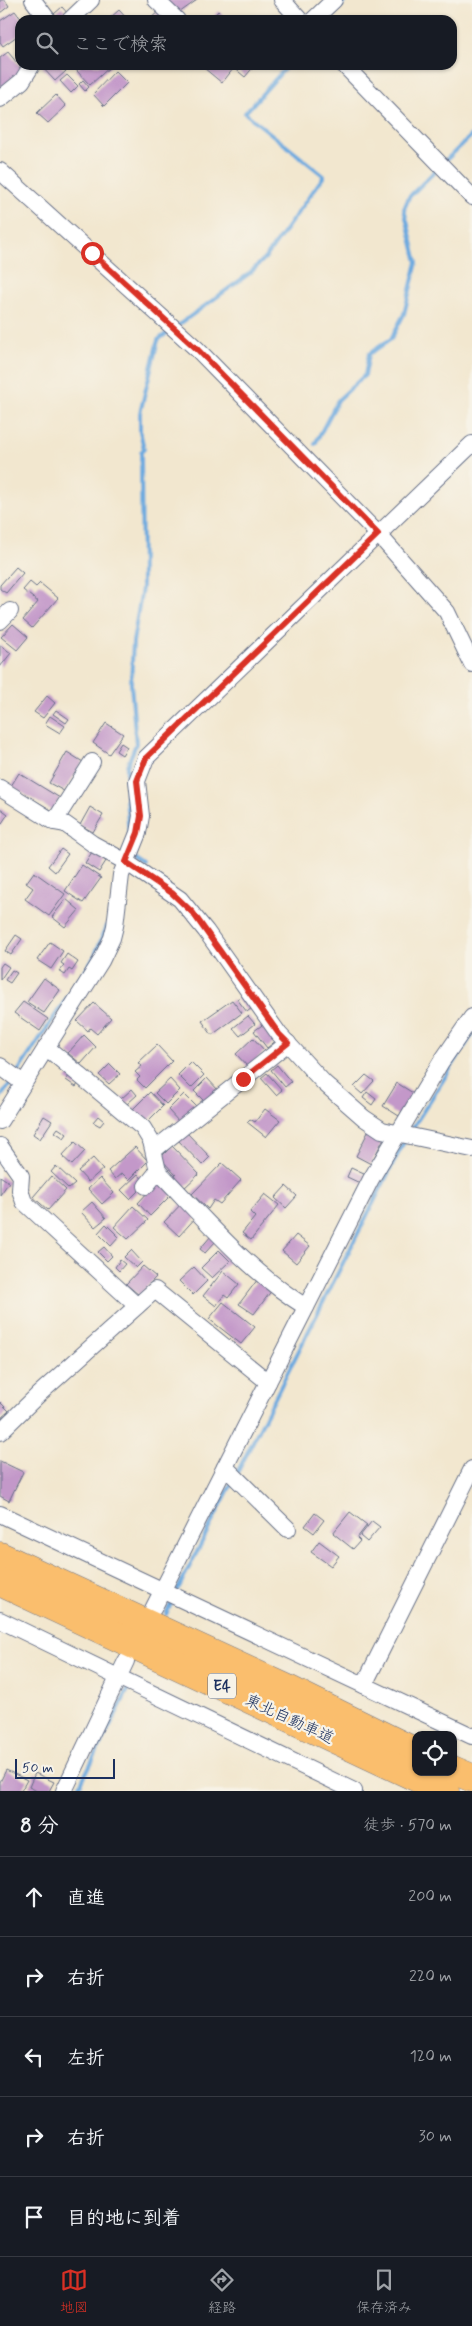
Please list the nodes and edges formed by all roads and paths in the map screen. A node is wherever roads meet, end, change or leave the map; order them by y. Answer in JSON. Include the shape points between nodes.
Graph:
{"nodes":[{"id":1,"x":32,"y":0,"type":"edge"},
{"id":2,"x":91,"y":0,"type":"edge"},
{"id":3,"x":156,"y":0,"type":"edge"},
{"id":4,"x":282,"y":0,"type":"edge"},
{"id":5,"x":334,"y":0,"type":"edge"},
{"id":6,"x":44,"y":15,"type":"edge"},
{"id":7,"x":75,"y":15,"type":"edge"},
{"id":8,"x":172,"y":15,"type":"edge"},
{"id":9,"x":296,"y":15,"type":"edge"},
{"id":10,"x":318,"y":15,"type":"edge"},
{"id":11,"x":29,"y":70,"type":"edge"},
{"id":12,"x":349,"y":70,"type":"edge"},
{"id":13,"x":0,"y":99,"type":"edge"},
{"id":14,"x":0,"y":171,"type":"edge"},
{"id":15,"x":472,"y":197,"type":"edge"},
{"id":16,"x":472,"y":444,"type":"edge"},
{"id":17,"x":378,"y":534,"type":"junction"},
{"id":18,"x":472,"y":664,"type":"edge"},
{"id":19,"x":92,"y":762,"type":"dead end"},
{"id":20,"x":0,"y":788,"type":"edge"},
{"id":21,"x":54,"y":822,"type":"junction"},
{"id":22,"x":126,"y":862,"type":"junction"},
{"id":23,"x":472,"y":1017,"type":"edge"},
{"id":24,"x":288,"y":1043,"type":"junction"},
{"id":25,"x":46,"y":1047,"type":"junction"},
{"id":26,"x":0,"y":1066,"type":"edge"},
{"id":27,"x":23,"y":1084,"type":"junction"},
{"id":28,"x":0,"y":1121,"type":"edge"},
{"id":29,"x":398,"y":1134,"type":"junction"},
{"id":30,"x":0,"y":1146,"type":"edge"},
{"id":31,"x":472,"y":1149,"type":"edge"},
{"id":32,"x":154,"y":1150,"type":"junction"},
{"id":33,"x":158,"y":1171,"type":"junction"},
{"id":34,"x":146,"y":1186,"type":"dead end"},
{"id":35,"x":137,"y":1306,"type":"junction"},
{"id":36,"x":306,"y":1307,"type":"junction"},
{"id":37,"x":268,"y":1382,"type":"junction"},
{"id":38,"x":0,"y":1432,"type":"edge"},
{"id":39,"x":225,"y":1467,"type":"junction"},
{"id":40,"x":472,"y":1469,"type":"edge"},
{"id":41,"x":0,"y":1514,"type":"edge"},
{"id":42,"x":288,"y":1529,"type":"dead end"},
{"id":43,"x":0,"y":1556,"type":"edge"},
{"id":44,"x":0,"y":1582,"type":"edge"},
{"id":45,"x":162,"y":1592,"type":"junction"},
{"id":46,"x":153,"y":1609,"type":"dead end"},
{"id":47,"x":0,"y":1620,"type":"edge"},
{"id":48,"x":126,"y":1661,"type":"dead end"},
{"id":49,"x":118,"y":1676,"type":"junction"},
{"id":50,"x":364,"y":1685,"type":"junction"},
{"id":51,"x":472,"y":1736,"type":"edge"},
{"id":52,"x":412,"y":1750,"type":"edge"},
{"id":53,"x":457,"y":1772,"type":"edge"},
{"id":54,"x":472,"y":1778,"type":"edge"},
{"id":55,"x":64,"y":1791,"type":"edge"},
{"id":56,"x":354,"y":1791,"type":"edge"},
{"id":57,"x":445,"y":1791,"type":"edge"}],
"edges":[{"from":1,"to":6,"type":"street"},
{"from":2,"to":7,"type":"street"},
{"from":3,"to":8,"type":"street"},
{"from":4,"to":9,"type":"street"},
{"from":5,"to":10,"type":"street"},
{"from":11,"to":13,"type":"street"},
{"from":12,"to":15,"type":"street"},
{"from":14,"to":17,"type":"street","via":[[198,350]]},
{"from":16,"to":17,"type":"street"},
{"from":17,"to":18,"type":"street","via":[[448,612]]},
{"from":17,"to":22,"type":"street","via":[[146,758],[137,781],[140,825]]},
{"from":19,"to":21,"type":"street"},
{"from":20,"to":21,"type":"street"},
{"from":21,"to":22,"type":"street","via":[[65,824]]},
{"from":22,"to":24,"type":"street","via":[[172,893],[193,913]]},
{"from":22,"to":25,"type":"street","via":[[118,891],[112,938],[101,961]]},
{"from":23,"to":29,"type":"street"},
{"from":24,"to":29,"type":"street","via":[[324,1083],[364,1118],[382,1130]]},
{"from":24,"to":32,"type":"street"},
{"from":25,"to":27,"type":"street"},
{"from":25,"to":32,"type":"street","via":[[144,1128]]},
{"from":26,"to":27,"type":"street"},
{"from":27,"to":28,"type":"street"},
{"from":29,"to":31,"type":"street"},
{"from":29,"to":36,"type":"street"},
{"from":30,"to":35,"type":"street","via":[[21,1176],[20,1190],[24,1202]]},
{"from":32,"to":33,"type":"street"},
{"from":33,"to":34,"type":"street"},
{"from":33,"to":36,"type":"street","via":[[242,1258]]},
{"from":35,"to":37,"type":"street","via":[[155,1290]]},
{"from":35,"to":38,"type":"street"},
{"from":36,"to":37,"type":"street"},
{"from":37,"to":39,"type":"street"},
{"from":39,"to":42,"type":"street"},
{"from":39,"to":45,"type":"street"},
{"from":40,"to":50,"type":"street"},
{"from":41,"to":45,"type":"street"},
{"from":43,"to":52,"type":"highway","name":"東北自動車道","number":"E4"},
{"from":44,"to":57,"type":"highway","name":"東北自動車道","number":"E4"},
{"from":45,"to":46,"type":"street"},
{"from":45,"to":50,"type":"street"},
{"from":47,"to":49,"type":"street"},
{"from":48,"to":49,"type":"street"},
{"from":49,"to":55,"type":"street"},
{"from":49,"to":56,"type":"street"},
{"from":50,"to":51,"type":"street"},
{"from":53,"to":54,"type":"highway"}]}
